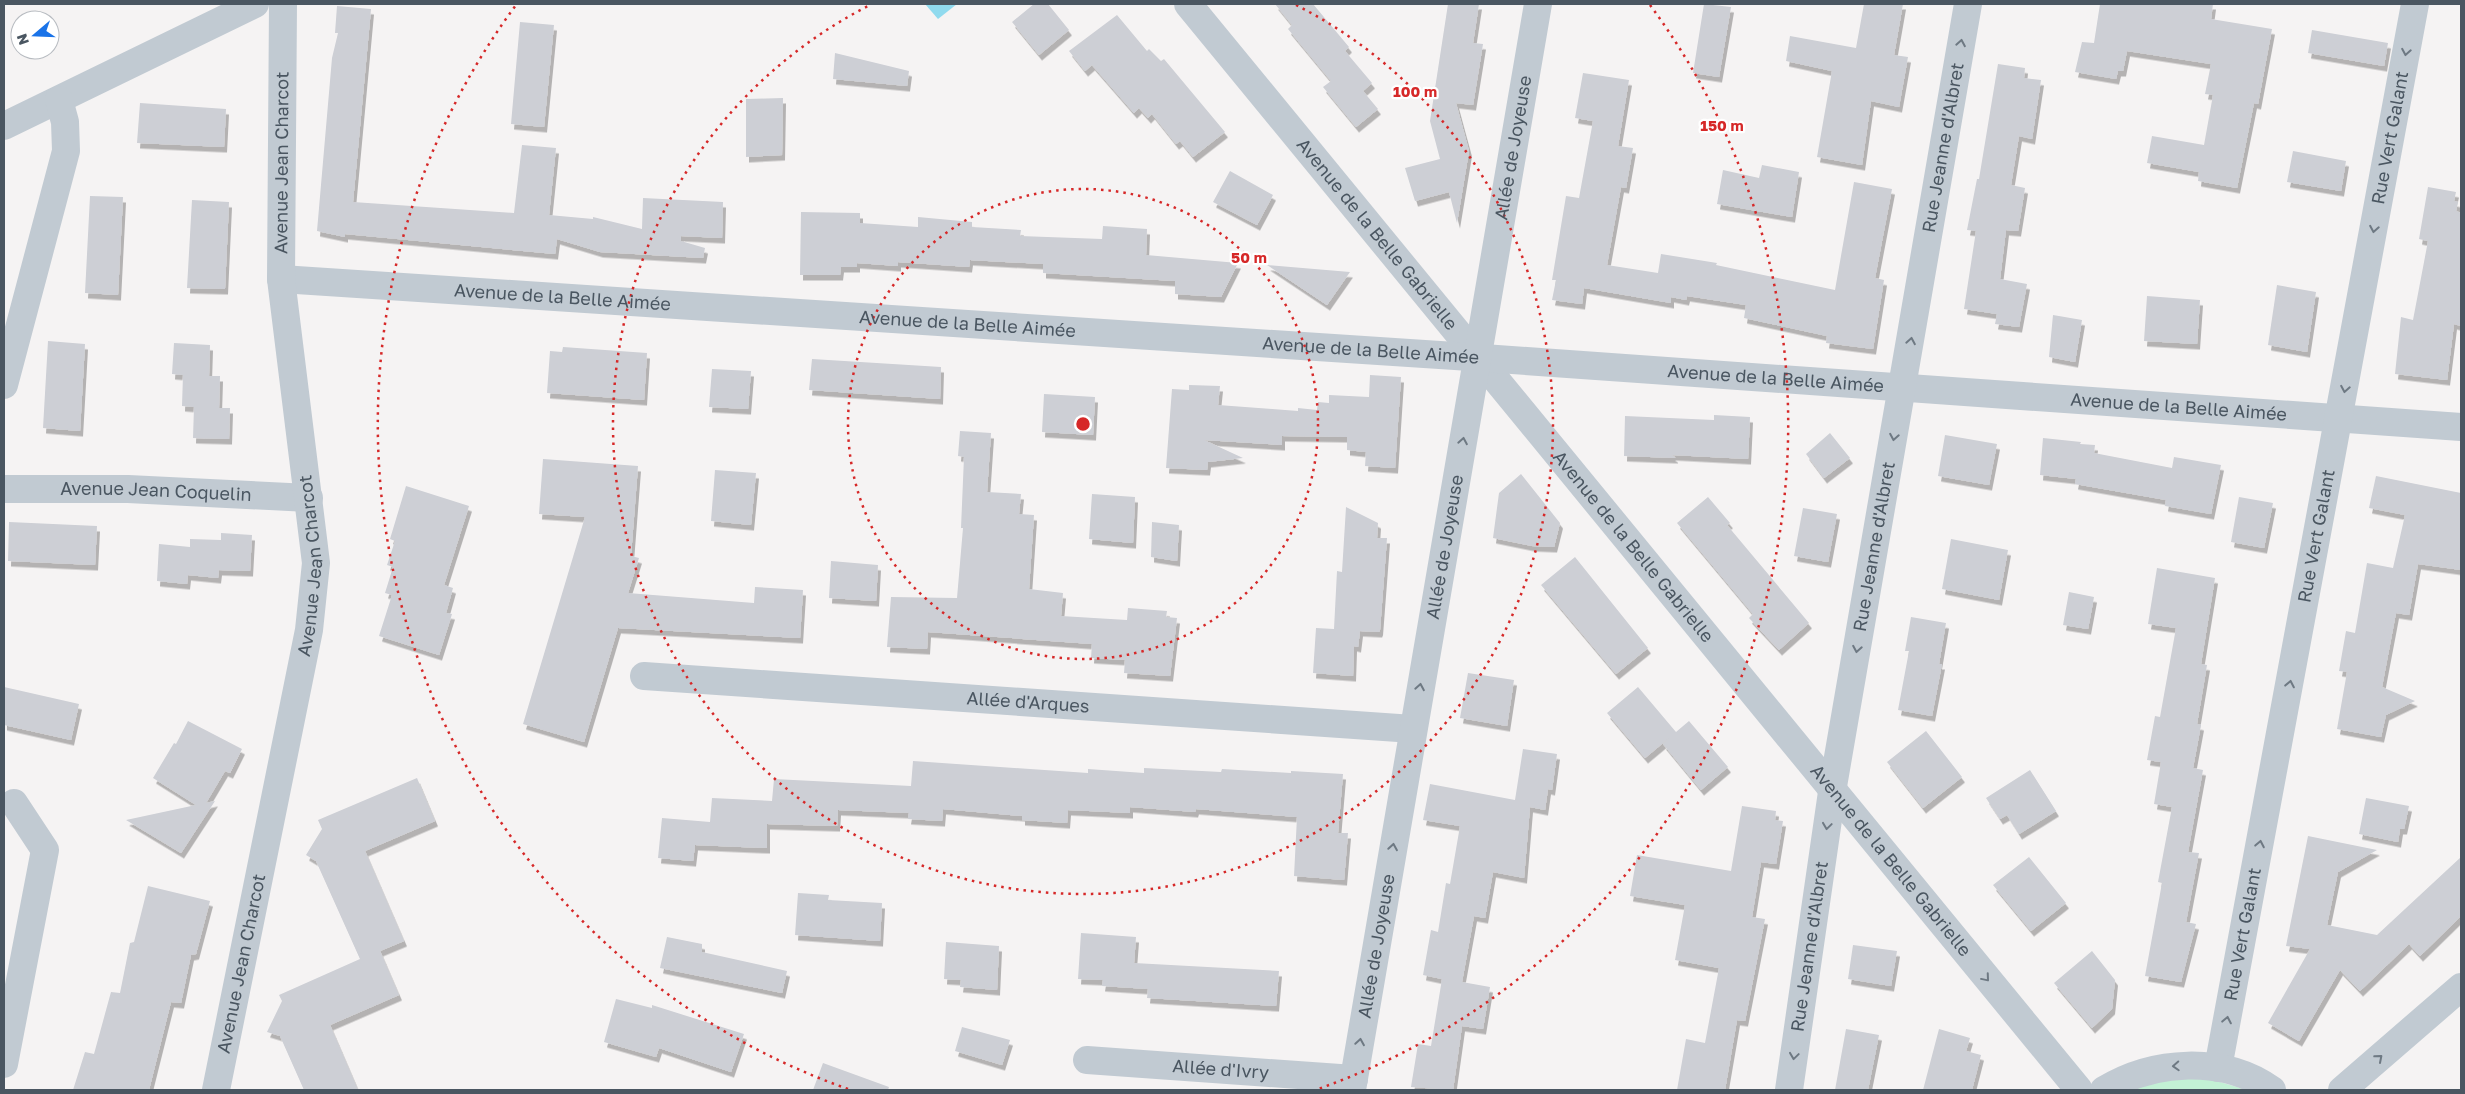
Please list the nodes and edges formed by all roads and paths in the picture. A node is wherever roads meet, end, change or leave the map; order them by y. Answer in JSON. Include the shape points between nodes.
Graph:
{"nodes":[{"id":1,"x":255,"y":4,"type":"edge"},
{"id":2,"x":283,"y":4,"type":"edge"},
{"id":3,"x":1188,"y":4,"type":"edge"},
{"id":4,"x":1538,"y":4,"type":"edge"},
{"id":5,"x":1968,"y":4,"type":"edge"},
{"id":6,"x":2415,"y":4,"type":"edge"},
{"id":7,"x":59,"y":100,"type":"junction"},
{"id":8,"x":4,"y":126,"type":"edge"},
{"id":9,"x":281,"y":279,"type":"junction"},
{"id":10,"x":1477,"y":358,"type":"junction"},
{"id":11,"x":4,"y":385,"type":"edge"},
{"id":12,"x":1903,"y":389,"type":"junction"},
{"id":13,"x":2339,"y":419,"type":"junction"},
{"id":14,"x":2461,"y":427,"type":"edge"},
{"id":15,"x":4,"y":489,"type":"edge"},
{"id":16,"x":310,"y":498,"type":"junction"},
{"id":17,"x":644,"y":676,"type":"dead end"},
{"id":18,"x":1413,"y":729,"type":"junction"},
{"id":19,"x":1832,"y":792,"type":"junction"},
{"id":20,"x":14,"y":803,"type":"dead end"},
{"id":21,"x":2461,"y":987,"type":"edge"},
{"id":22,"x":1087,"y":1060,"type":"dead end"},
{"id":23,"x":4,"y":1064,"type":"edge"},
{"id":24,"x":2218,"y":1068,"type":"junction"},
{"id":25,"x":1353,"y":1085,"type":"edge"},
{"id":26,"x":216,"y":1090,"type":"edge"},
{"id":27,"x":1789,"y":1090,"type":"edge"},
{"id":28,"x":2078,"y":1090,"type":"edge"},
{"id":29,"x":2104,"y":1090,"type":"edge"},
{"id":30,"x":2272,"y":1090,"type":"edge"},
{"id":31,"x":2342,"y":1090,"type":"edge"}],
"edges":[{"from":1,"to":7,"type":"street"},
{"from":2,"to":9,"type":"street","name":"Avenue Jean Charcot"},
{"from":3,"to":10,"type":"street","name":"Avenue de la Belle Gabrielle"},
{"from":4,"to":10,"type":"street","name":"Allée de Joyeuse"},
{"from":12,"to":5,"type":"street","name":"Rue Jeanne d'Albret","one_way":true},
{"from":6,"to":13,"type":"street","name":"Rue Vert Galant","one_way":true},
{"from":7,"to":8,"type":"street"},
{"from":7,"to":11,"type":"street","via":[[65,122],[66,151]]},
{"from":9,"to":10,"type":"street","name":"Avenue de la Belle Aimée"},
{"from":9,"to":16,"type":"street","name":"Avenue Jean Charcot"},
{"from":10,"to":12,"type":"street","name":"Avenue de la Belle Aimée"},
{"from":18,"to":10,"type":"street","name":"Allée de Joyeuse","one_way":true},
{"from":10,"to":19,"type":"street","name":"Avenue de la Belle Gabrielle"},
{"from":12,"to":13,"type":"street","name":"Avenue de la Belle Aimée"},
{"from":12,"to":19,"type":"street","name":"Rue Jeanne d'Albret","one_way":true},
{"from":13,"to":14,"type":"street","name":"Avenue de la Belle Aimée"},
{"from":24,"to":13,"type":"street","name":"Rue Vert Galant","one_way":true},
{"from":15,"to":16,"type":"street","name":"Avenue Jean Coquelin","via":[[128,489]]},
{"from":16,"to":26,"type":"street","name":"Avenue Jean Charcot","via":[[316,562],[309,630]]},
{"from":17,"to":18,"type":"street","name":"Allée d'Arques"},
{"from":25,"to":18,"type":"street","name":"Allée de Joyeuse","one_way":true},
{"from":19,"to":27,"type":"street","name":"Rue Jeanne d'Albret","one_way":true},
{"from":19,"to":28,"type":"street","name":"Avenue de la Belle Gabrielle","one_way":true},
{"from":20,"to":23,"type":"street","via":[[44,850]]},
{"from":31,"to":21,"type":"street","one_way":true},
{"from":22,"to":25,"type":"street","name":"Allée d'Ivry"},
{"from":24,"to":29,"type":"street","one_way":true,"via":[[2166,1067],[2141,1072]]},
{"from":24,"to":30,"type":"street","via":[[2244,1075]]}]}
